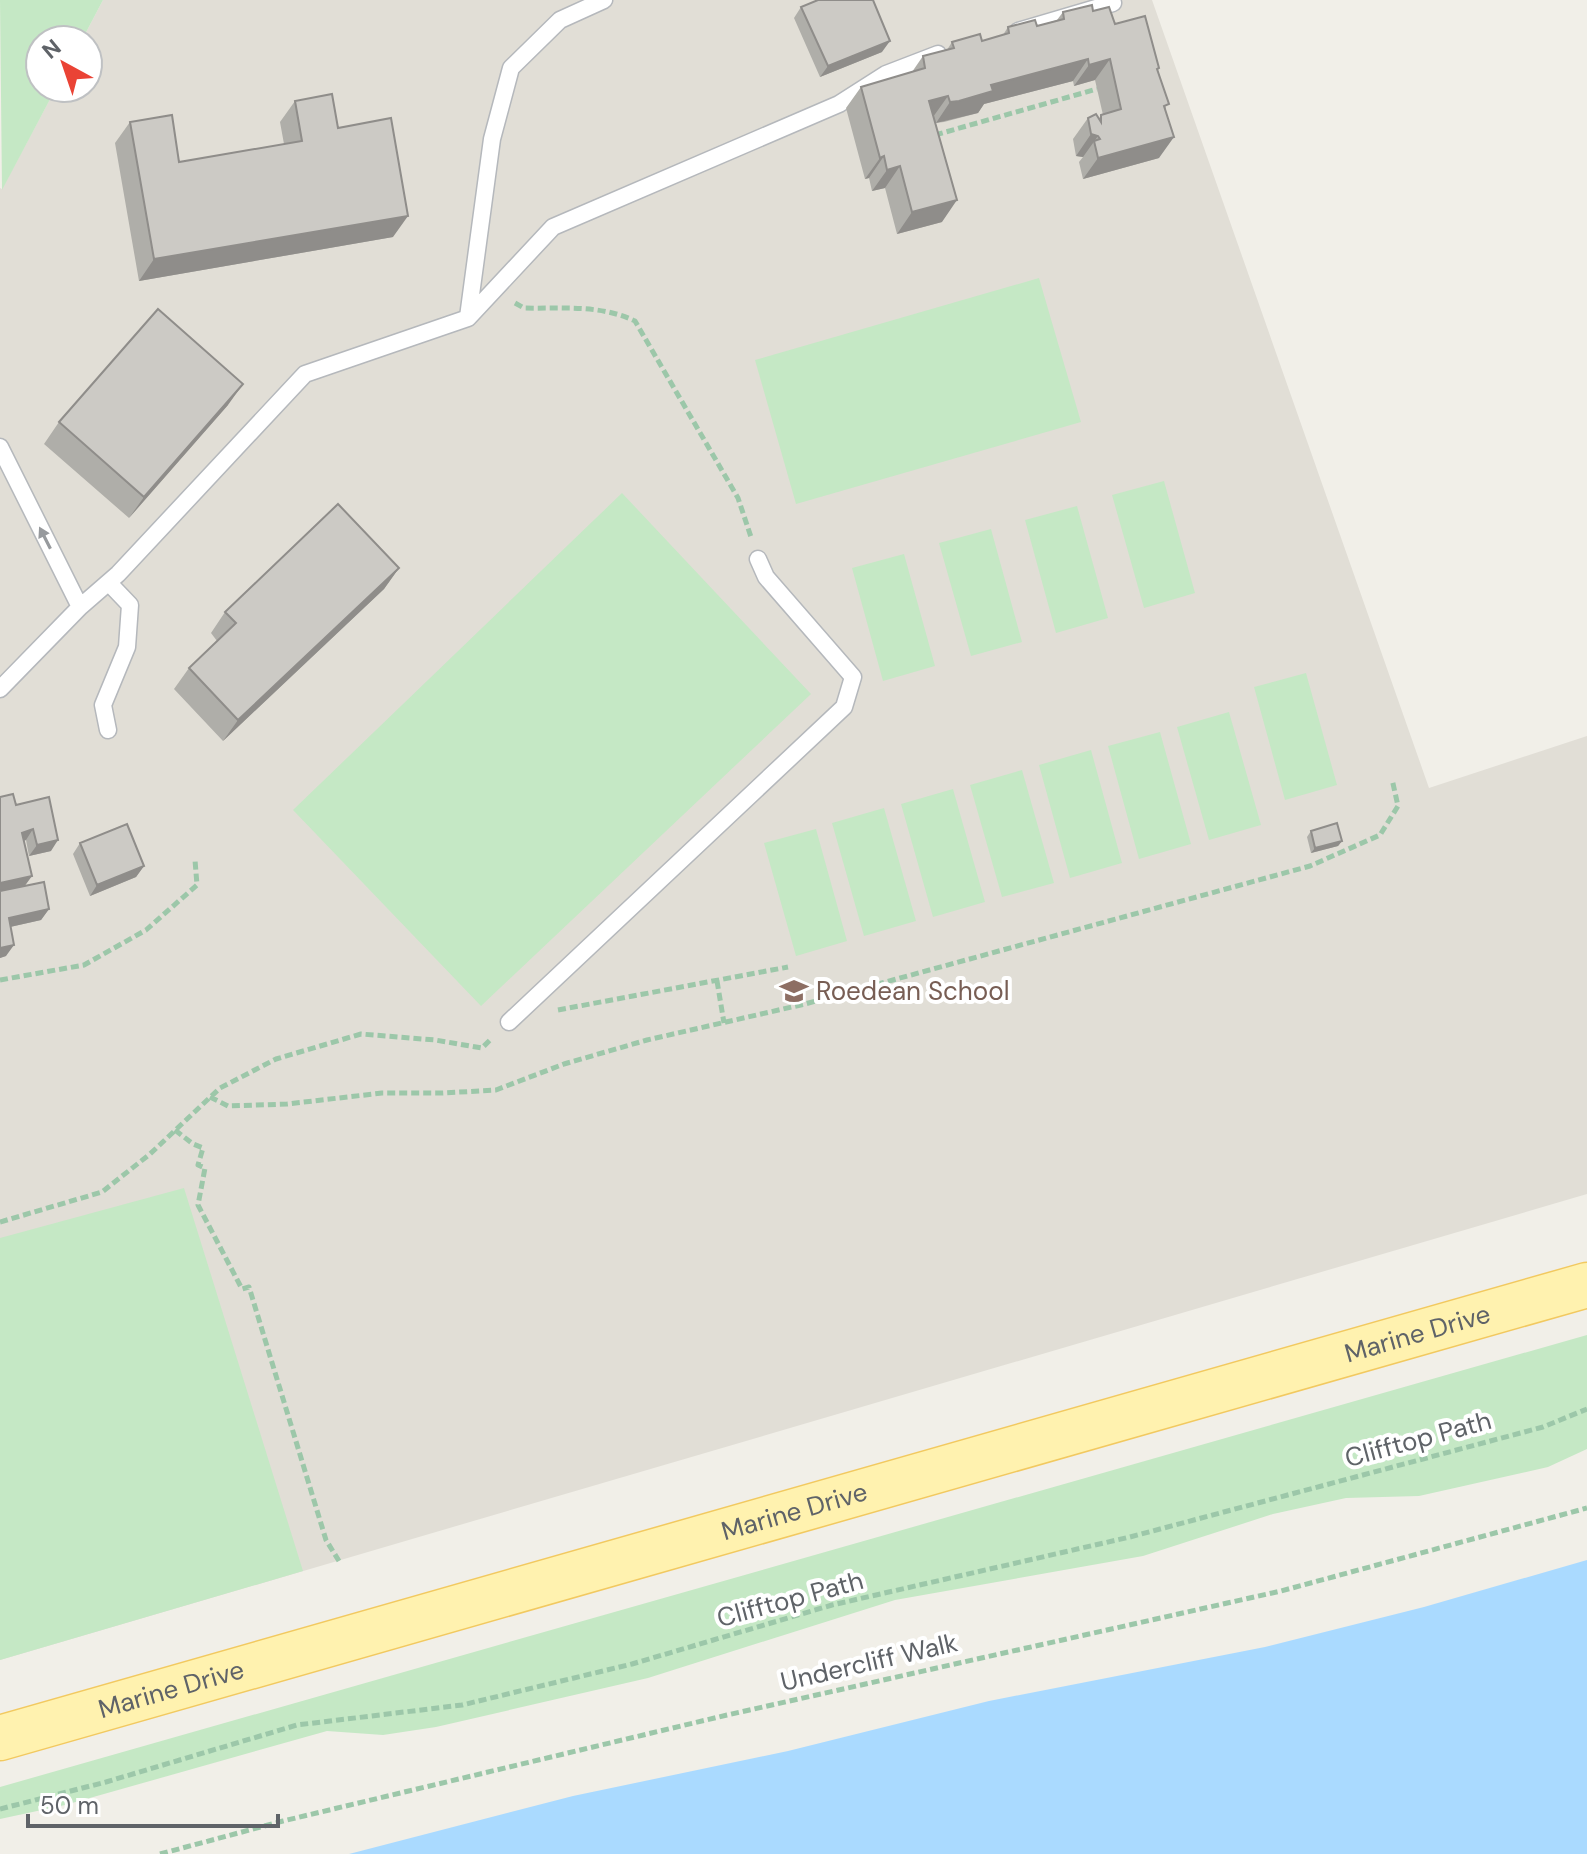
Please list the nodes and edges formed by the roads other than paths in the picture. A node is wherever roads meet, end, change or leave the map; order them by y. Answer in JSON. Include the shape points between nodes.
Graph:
{"nodes":[{"id":1,"x":604,"y":0,"type":"edge"},
{"id":2,"x":1113,"y":3,"type":"dead end"},
{"id":3,"x":997,"y":37,"type":"edge"},
{"id":4,"x":955,"y":49,"type":"edge"},
{"id":5,"x":468,"y":318,"type":"junction"},
{"id":6,"x":0,"y":447,"type":"edge"},
{"id":7,"x":758,"y":559,"type":"dead end"},
{"id":8,"x":109,"y":583,"type":"junction"},
{"id":9,"x":80,"y":607,"type":"junction"},
{"id":10,"x":0,"y":689,"type":"edge"},
{"id":11,"x":108,"y":730,"type":"dead end"},
{"id":12,"x":509,"y":1022,"type":"road end"},
{"id":13,"x":1587,"y":1285,"type":"edge"},
{"id":14,"x":0,"y":1738,"type":"edge"}],
"edges":[{"from":1,"to":5,"type":"lane","via":[[560,20],[511,68],[492,139]]},
{"from":2,"to":3,"type":"lane"},
{"from":4,"to":5,"type":"lane","via":[[886,74],[839,104],[553,227]]},
{"from":5,"to":8,"type":"lane","via":[[305,374]]},
{"from":9,"to":6,"type":"lane","one_way":true},
{"from":7,"to":12,"type":"lane","via":[[766,577],[853,677],[844,707]]},
{"from":8,"to":9,"type":"lane"},
{"from":8,"to":11,"type":"lane","via":[[130,605],[127,647],[103,705]]},
{"from":9,"to":10,"type":"lane"},
{"from":13,"to":14,"type":"main road","name":"Marine Drive"}]}
